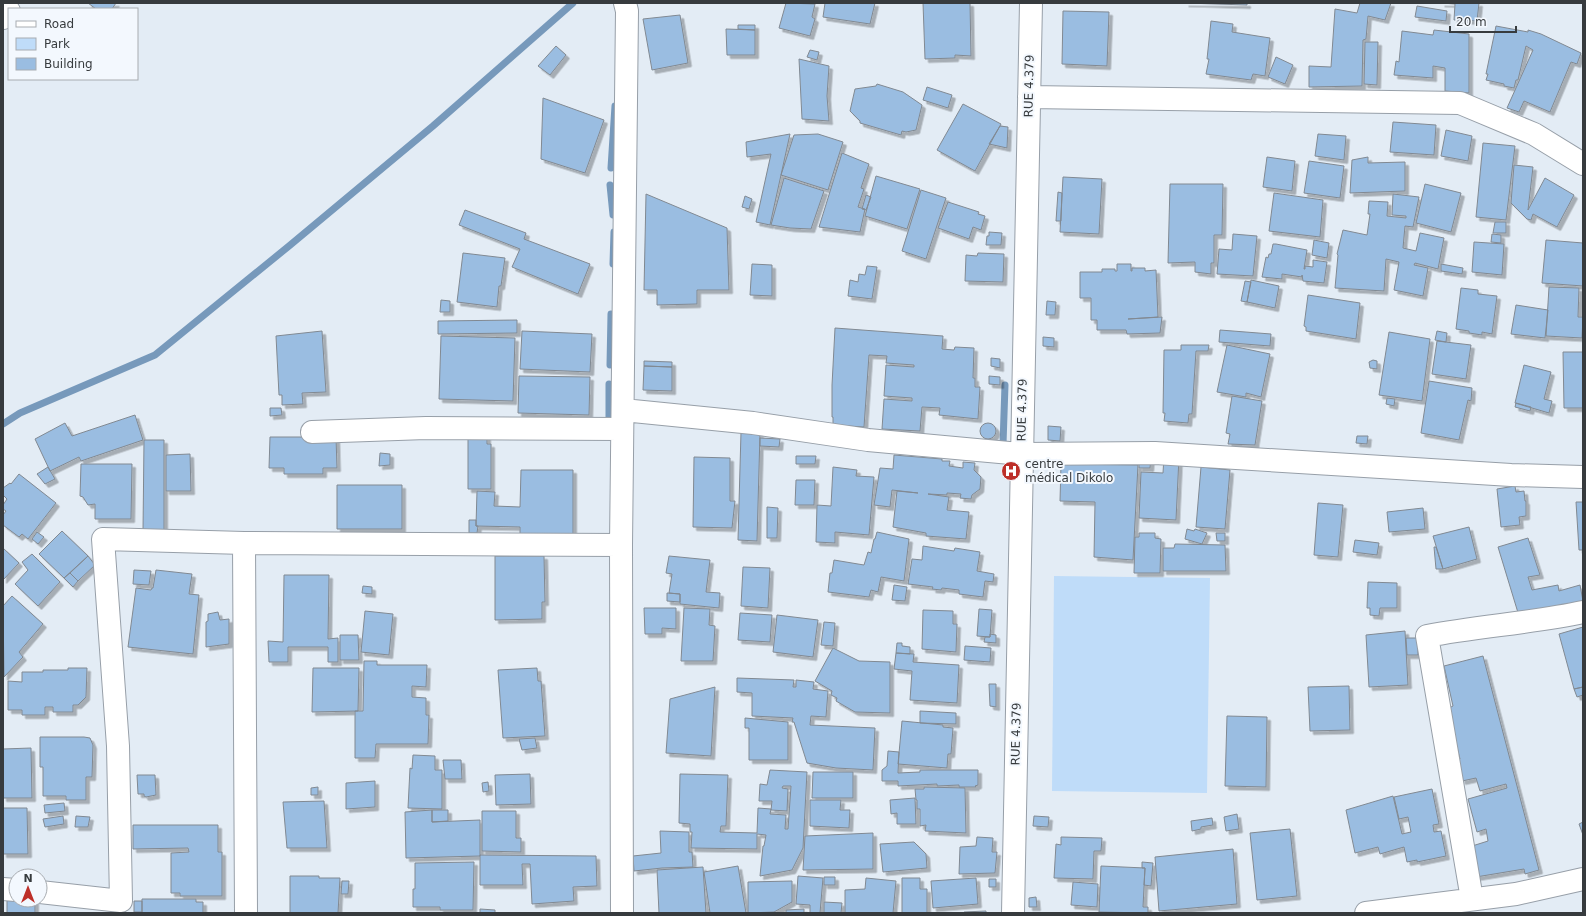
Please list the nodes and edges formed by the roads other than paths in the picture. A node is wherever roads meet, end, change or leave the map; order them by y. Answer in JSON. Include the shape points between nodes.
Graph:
{"nodes":[{"id":1,"x":625,"y":3,"type":"edge"},
{"id":2,"x":1031,"y":3,"type":"edge"},
{"id":3,"x":1029,"y":98,"type":"junction"},
{"id":4,"x":1583,"y":164,"type":"edge"},
{"id":5,"x":623,"y":420,"type":"junction"},
{"id":6,"x":312,"y":432,"type":"dead end"},
{"id":7,"x":1021,"y":454,"type":"junction"},
{"id":8,"x":1583,"y":477,"type":"edge"},
{"id":9,"x":244,"y":543,"type":"junction"},
{"id":10,"x":621,"y":545,"type":"junction"},
{"id":11,"x":1583,"y":612,"type":"edge"},
{"id":12,"x":1583,"y":879,"type":"edge"},
{"id":13,"x":48,"y":893,"type":"edge"},
{"id":14,"x":1472,"y":899,"type":"junction"},
{"id":15,"x":1516,"y":903,"type":"edge"},
{"id":16,"x":121,"y":907,"type":"edge"},
{"id":17,"x":246,"y":913,"type":"edge"},
{"id":18,"x":622,"y":913,"type":"edge"},
{"id":19,"x":1013,"y":913,"type":"edge"},
{"id":20,"x":1366,"y":913,"type":"edge"}],
"edges":[{"from":1,"to":5,"type":"street","via":[[627,10]]},
{"from":2,"to":3,"type":"street","name":"RUE 4.379"},
{"from":3,"to":4,"type":"street","via":[[1460,103],[1534,134]]},
{"from":3,"to":7,"type":"street","name":"RUE 4.379"},
{"from":5,"to":6,"type":"street"},
{"from":5,"to":7,"type":"street","via":[[753,423],[868,440]]},
{"from":5,"to":10,"type":"street"},
{"from":7,"to":8,"type":"street","via":[[1155,453]]},
{"from":7,"to":19,"type":"street","name":"RUE 4.379"},
{"from":9,"to":10,"type":"street"},
{"from":9,"to":16,"type":"street","via":[[103,539],[118,746]]},
{"from":9,"to":17,"type":"street"},
{"from":10,"to":18,"type":"street"},
{"from":11,"to":14,"type":"street","via":[[1427,636]]},
{"from":12,"to":15,"type":"street"},
{"from":13,"to":16,"type":"street"},
{"from":14,"to":15,"type":"street"},
{"from":14,"to":20,"type":"street"}]}
